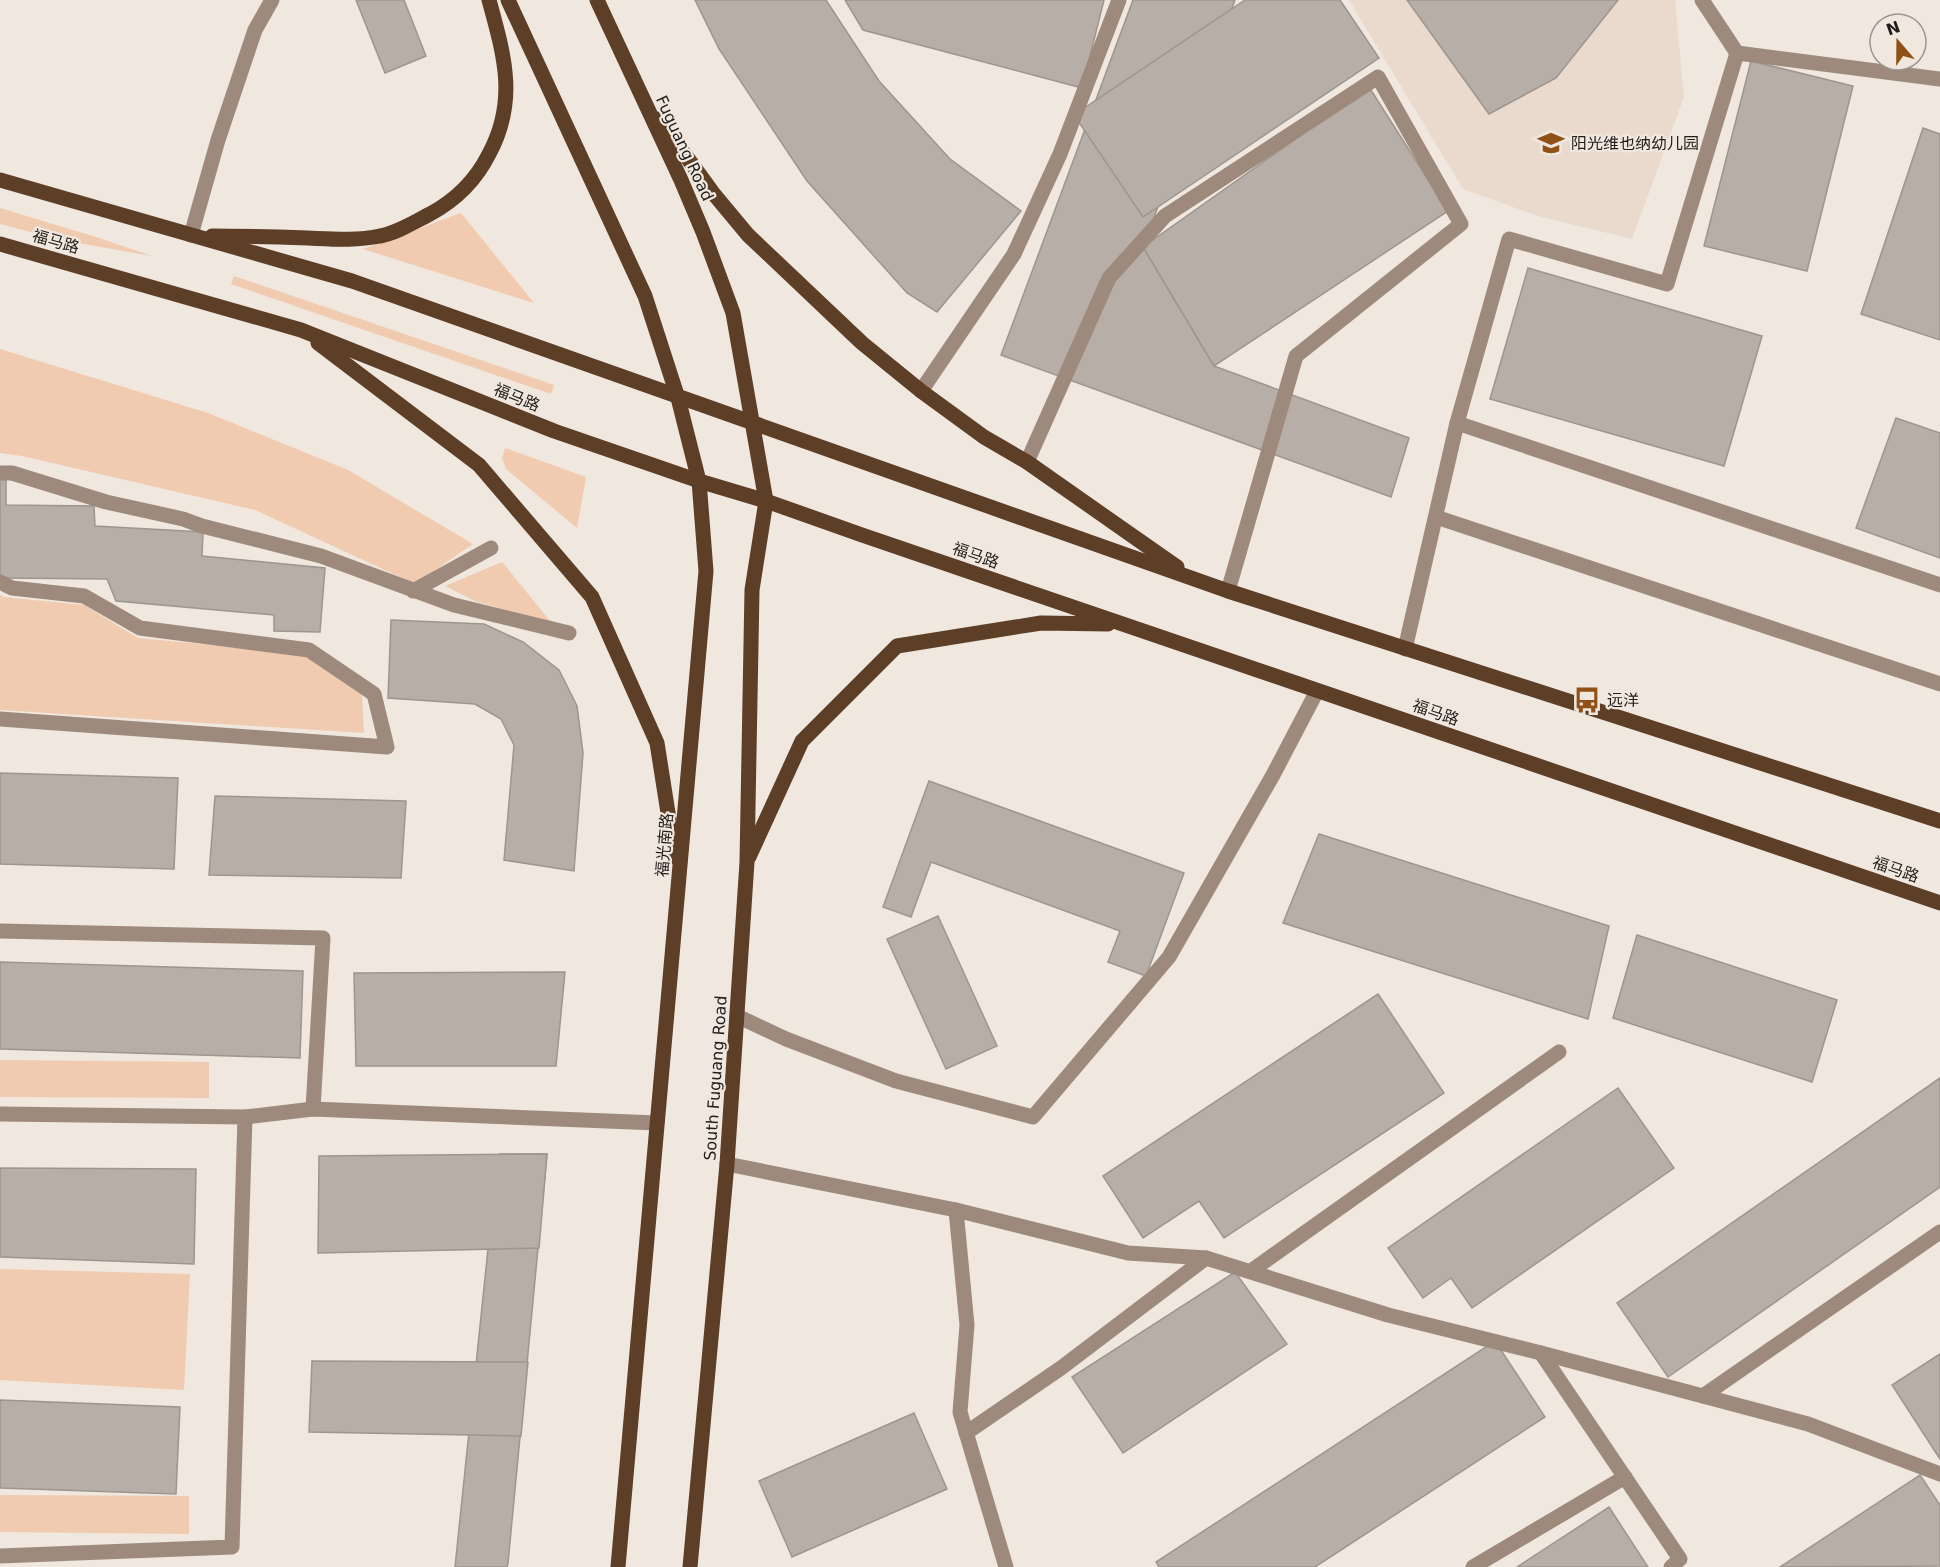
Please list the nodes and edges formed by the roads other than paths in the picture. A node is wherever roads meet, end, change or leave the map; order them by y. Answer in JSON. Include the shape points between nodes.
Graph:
{"nodes":[{"id":1,"x":272,"y":0,"type":"edge"},
{"id":2,"x":489,"y":0,"type":"edge"},
{"id":3,"x":508,"y":0,"type":"edge"},
{"id":4,"x":597,"y":0,"type":"edge"},
{"id":5,"x":1119,"y":0,"type":"edge"},
{"id":6,"x":1702,"y":0,"type":"edge"},
{"id":7,"x":1737,"y":53,"type":"junction"},
{"id":8,"x":1940,"y":79,"type":"edge"},
{"id":9,"x":637,"y":87,"type":"junction"},
{"id":10,"x":0,"y":180,"type":"edge"},
{"id":11,"x":190,"y":235,"type":"junction"},
{"id":12,"x":0,"y":244,"type":"edge"},
{"id":13,"x":301,"y":330,"type":"junction"},
{"id":14,"x":921,"y":391,"type":"junction"},
{"id":15,"x":678,"y":398,"type":"junction"},
{"id":16,"x":752,"y":423,"type":"junction"},
{"id":17,"x":1457,"y":423,"type":"junction"},
{"id":18,"x":1027,"y":462,"type":"junction"},
{"id":19,"x":0,"y":473,"type":"edge"},
{"id":20,"x":699,"y":481,"type":"junction"},
{"id":21,"x":766,"y":501,"type":"junction"},
{"id":22,"x":1436,"y":517,"type":"junction"},
{"id":23,"x":491,"y":548,"type":"dead end"},
{"id":24,"x":1194,"y":579,"type":"junction"},
{"id":25,"x":0,"y":582,"type":"edge"},
{"id":26,"x":1940,"y":585,"type":"edge"},
{"id":27,"x":413,"y":591,"type":"junction"},
{"id":28,"x":1228,"y":591,"type":"junction"},
{"id":29,"x":1125,"y":625,"type":"junction"},
{"id":30,"x":569,"y":633,"type":"dead end"},
{"id":31,"x":1405,"y":649,"type":"junction"},
{"id":32,"x":1940,"y":684,"type":"edge"},
{"id":33,"x":1317,"y":691,"type":"junction"},
{"id":34,"x":0,"y":719,"type":"edge"},
{"id":35,"x":1940,"y":821,"type":"edge"},
{"id":36,"x":747,"y":862,"type":"junction"},
{"id":37,"x":679,"y":882,"type":"junction"},
{"id":38,"x":1940,"y":903,"type":"edge"},
{"id":39,"x":0,"y":931,"type":"edge"},
{"id":40,"x":737,"y":1016,"type":"junction"},
{"id":41,"x":1559,"y":1052,"type":"dead end"},
{"id":42,"x":313,"y":1109,"type":"junction"},
{"id":43,"x":0,"y":1114,"type":"edge"},
{"id":44,"x":244,"y":1117,"type":"junction"},
{"id":45,"x":657,"y":1123,"type":"junction"},
{"id":46,"x":727,"y":1164,"type":"junction"},
{"id":47,"x":956,"y":1210,"type":"junction"},
{"id":48,"x":1940,"y":1232,"type":"edge"},
{"id":49,"x":1206,"y":1258,"type":"junction"},
{"id":50,"x":1251,"y":1271,"type":"junction"},
{"id":51,"x":1541,"y":1353,"type":"junction"},
{"id":52,"x":1703,"y":1396,"type":"junction"},
{"id":53,"x":966,"y":1433,"type":"junction"},
{"id":54,"x":1940,"y":1474,"type":"edge"},
{"id":55,"x":1625,"y":1476,"type":"junction"},
{"id":56,"x":0,"y":1556,"type":"edge"},
{"id":57,"x":25,"y":1561,"type":"edge"},
{"id":58,"x":618,"y":1567,"type":"edge"},
{"id":59,"x":690,"y":1567,"type":"edge"},
{"id":60,"x":1006,"y":1567,"type":"edge"},
{"id":61,"x":1473,"y":1567,"type":"edge"},
{"id":62,"x":1671,"y":1567,"type":"edge"}],
"edges":[{"from":1,"to":11,"type":"lane","via":[[255,30]]},
{"from":2,"to":11,"type":"main road","via":[[501,42],[505,112],[495,144],[468,187],[431,213],[382,236],[352,239]]},
{"from":3,"to":15,"type":"main road","name":"福光南路","via":[[645,296]]},
{"from":4,"to":9,"type":"main road","name":"Fuguang Road"},
{"from":5,"to":14,"type":"lane","via":[[1060,154],[1014,254]]},
{"from":6,"to":7,"type":"lane"},
{"from":7,"to":8,"type":"lane"},
{"from":7,"to":17,"type":"lane","via":[[1667,284],[1509,239]]},
{"from":9,"to":14,"type":"main road","via":[[748,235],[862,342]]},
{"from":9,"to":16,"type":"main road","name":"Fuguang Road","via":[[704,232],[733,313]]},
{"from":10,"to":11,"type":"main road"},
{"from":11,"to":15,"type":"main road","via":[[352,281]]},
{"from":12,"to":13,"type":"main road","name":"福马路"},
{"from":13,"to":20,"type":"main road","name":"福马路","via":[[554,430]]},
{"from":13,"to":37,"type":"main road","via":[[479,465],[592,597],[657,742]]},
{"from":14,"to":18,"type":"main road","via":[[984,437]]},
{"from":15,"to":16,"type":"main road"},
{"from":15,"to":20,"type":"main road","name":"福光南路"},
{"from":16,"to":21,"type":"main road","name":"South Fuguang Road"},
{"from":16,"to":24,"type":"main road"},
{"from":17,"to":22,"type":"lane"},
{"from":17,"to":26,"type":"lane"},
{"from":18,"to":24,"type":"main road"},
{"from":18,"to":28,"type":"lane","via":[[1109,278],[1165,216],[1378,77],[1461,224],[1296,356]]},
{"from":19,"to":27,"type":"lane","via":[[321,556]]},
{"from":20,"to":21,"type":"main road","name":"福马路"},
{"from":20,"to":37,"type":"main road","name":"福光南路","via":[[706,571]]},
{"from":21,"to":29,"type":"main road","name":"福马路"},
{"from":21,"to":36,"type":"main road","name":"South Fuguang Road","via":[[752,590]]},
{"from":22,"to":31,"type":"lane"},
{"from":22,"to":32,"type":"lane"},
{"from":23,"to":27,"type":"lane"},
{"from":24,"to":28,"type":"main road"},
{"from":25,"to":34,"type":"lane","via":[[12,588],[84,596],[140,628],[309,650],[374,694],[387,747]]},
{"from":27,"to":30,"type":"lane"},
{"from":28,"to":31,"type":"main road"},
{"from":29,"to":33,"type":"main road","name":"福马路"},
{"from":29,"to":36,"type":"main road","via":[[1041,623],[897,646],[802,741]]},
{"from":31,"to":35,"type":"main road"},
{"from":33,"to":38,"type":"main road","name":"福马路"},
{"from":33,"to":40,"type":"lane","via":[[1169,957],[1033,1117],[897,1081]]},
{"from":36,"to":40,"type":"main road","name":"South Fuguang Road"},
{"from":37,"to":45,"type":"main road","name":"福光南路"},
{"from":39,"to":42,"type":"lane","via":[[323,938]]},
{"from":40,"to":46,"type":"main road","name":"South Fuguang Road"},
{"from":41,"to":50,"type":"lane"},
{"from":42,"to":44,"type":"lane"},
{"from":42,"to":45,"type":"lane"},
{"from":43,"to":44,"type":"lane"},
{"from":44,"to":57,"type":"lane","via":[[232,1547]]},
{"from":45,"to":58,"type":"main road"},
{"from":46,"to":47,"type":"lane"},
{"from":46,"to":59,"type":"main road","name":"South Fuguang Road"},
{"from":47,"to":49,"type":"lane","via":[[1128,1253]]},
{"from":47,"to":53,"type":"lane","via":[[967,1325],[960,1412]]},
{"from":48,"to":52,"type":"lane"},
{"from":49,"to":50,"type":"lane"},
{"from":49,"to":53,"type":"lane","via":[[1061,1368]]},
{"from":50,"to":51,"type":"lane","via":[[1388,1315]]},
{"from":51,"to":52,"type":"lane"},
{"from":51,"to":55,"type":"lane"},
{"from":52,"to":54,"type":"lane","via":[[1808,1424]]},
{"from":53,"to":60,"type":"lane"},
{"from":55,"to":61,"type":"lane"},
{"from":55,"to":62,"type":"lane","via":[[1680,1559]]},
{"from":56,"to":57,"type":"lane"}]}
